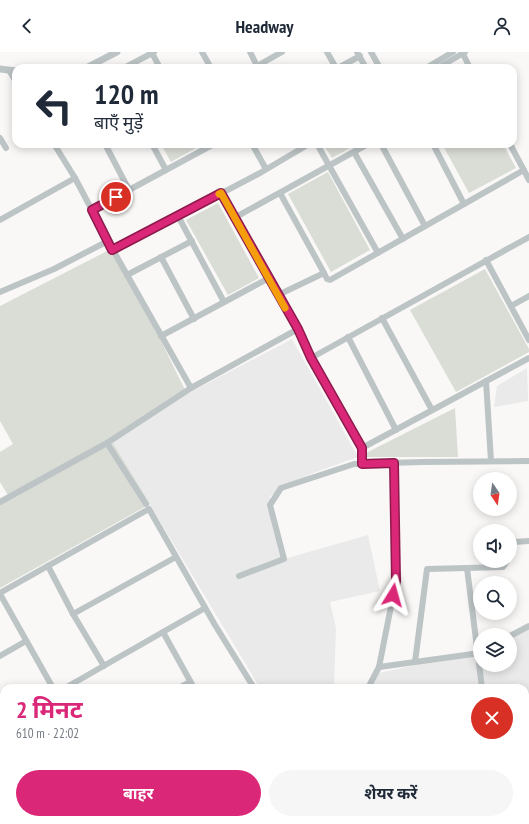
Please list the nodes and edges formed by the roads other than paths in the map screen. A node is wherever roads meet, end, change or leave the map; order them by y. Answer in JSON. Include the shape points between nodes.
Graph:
{"nodes":[{"id":1,"x":117,"y":52,"type":"edge"},
{"id":2,"x":202,"y":52,"type":"edge"},
{"id":3,"x":250,"y":52,"type":"edge"},
{"id":4,"x":282,"y":52,"type":"edge"},
{"id":5,"x":328,"y":52,"type":"edge"},
{"id":6,"x":371,"y":52,"type":"edge"},
{"id":7,"x":453,"y":52,"type":"edge"},
{"id":8,"x":153,"y":53,"type":"edge"},
{"id":9,"x":464,"y":53,"type":"edge"},
{"id":10,"x":358,"y":54,"type":"edge"},
{"id":11,"x":94,"y":64,"type":"edge"},
{"id":12,"x":132,"y":64,"type":"edge"},
{"id":13,"x":158,"y":64,"type":"edge"},
{"id":14,"x":208,"y":64,"type":"edge"},
{"id":15,"x":256,"y":64,"type":"edge"},
{"id":16,"x":263,"y":64,"type":"edge"},
{"id":17,"x":335,"y":64,"type":"edge"},
{"id":18,"x":343,"y":64,"type":"edge"},
{"id":19,"x":364,"y":64,"type":"edge"},
{"id":20,"x":378,"y":64,"type":"edge"},
{"id":21,"x":433,"y":64,"type":"edge"},
{"id":22,"x":445,"y":64,"type":"edge"},
{"id":23,"x":468,"y":64,"type":"edge"},
{"id":24,"x":0,"y":69,"type":"edge"},
{"id":25,"x":12,"y":70,"type":"edge"},
{"id":26,"x":0,"y":138,"type":"edge"},
{"id":27,"x":6,"y":148,"type":"dead end"},
{"id":28,"x":56,"y":148,"type":"edge"},
{"id":29,"x":107,"y":148,"type":"edge"},
{"id":30,"x":155,"y":148,"type":"edge"},
{"id":31,"x":207,"y":148,"type":"edge"},
{"id":32,"x":254,"y":148,"type":"edge"},
{"id":33,"x":298,"y":148,"type":"edge"},
{"id":34,"x":319,"y":148,"type":"edge"},
{"id":35,"x":361,"y":148,"type":"edge"},
{"id":36,"x":383,"y":148,"type":"edge"},
{"id":37,"x":435,"y":148,"type":"edge"},
{"id":38,"x":512,"y":148,"type":"edge"},
{"id":39,"x":354,"y":152,"type":"junction"},
{"id":40,"x":329,"y":166,"type":"junction"},
{"id":41,"x":266,"y":169,"type":"junction"},
{"id":42,"x":166,"y":170,"type":"junction"},
{"id":43,"x":524,"y":170,"type":"junction"},
{"id":44,"x":75,"y":178,"type":"junction"},
{"id":45,"x":529,"y":180,"type":"edge"},
{"id":46,"x":128,"y":190,"type":"junction"},
{"id":47,"x":221,"y":193,"type":"junction"},
{"id":48,"x":280,"y":193,"type":"junction"},
{"id":49,"x":464,"y":204,"type":"junction"},
{"id":50,"x":92,"y":210,"type":"junction"},
{"id":51,"x":178,"y":216,"type":"junction"},
{"id":52,"x":234,"y":218,"type":"junction"},
{"id":53,"x":0,"y":220,"type":"edge"},
{"id":54,"x":425,"y":226,"type":"junction"},
{"id":55,"x":529,"y":237,"type":"edge"},
{"id":56,"x":403,"y":239,"type":"junction"},
{"id":57,"x":108,"y":241,"type":"junction"},
{"id":58,"x":192,"y":241,"type":"junction"},
{"id":59,"x":112,"y":250,"type":"junction"},
{"id":60,"x":378,"y":253,"type":"junction"},
{"id":61,"x":161,"y":257,"type":"junction"},
{"id":62,"x":486,"y":260,"type":"junction"},
{"id":63,"x":324,"y":273,"type":"junction"},
{"id":64,"x":126,"y":275,"type":"junction"},
{"id":65,"x":269,"y":278,"type":"junction"},
{"id":66,"x":0,"y":292,"type":"edge"},
{"id":67,"x":278,"y":295,"type":"junction"},
{"id":68,"x":529,"y":296,"type":"edge"},
{"id":69,"x":224,"y":302,"type":"junction"},
{"id":70,"x":511,"y":306,"type":"junction"},
{"id":71,"x":382,"y":318,"type":"junction"},
{"id":72,"x":194,"y":319,"type":"junction"},
{"id":73,"x":298,"y":329,"type":"junction"},
{"id":74,"x":161,"y":336,"type":"junction"},
{"id":75,"x":348,"y":337,"type":"junction"},
{"id":76,"x":529,"y":340,"type":"edge"},
{"id":77,"x":311,"y":358,"type":"junction"},
{"id":78,"x":529,"y":358,"type":"edge"},
{"id":79,"x":486,"y":381,"type":"junction"},
{"id":80,"x":191,"y":388,"type":"junction"},
{"id":81,"x":432,"y":410,"type":"junction"},
{"id":82,"x":396,"y":430,"type":"junction"},
{"id":83,"x":107,"y":443,"type":"junction"},
{"id":84,"x":362,"y":448,"type":"junction"},
{"id":85,"x":491,"y":461,"type":"junction"},
{"id":86,"x":529,"y":461,"type":"edge"},
{"id":87,"x":394,"y":463,"type":"junction"},
{"id":88,"x":362,"y":464,"type":"junction"},
{"id":89,"x":0,"y":502,"type":"edge"},
{"id":90,"x":146,"y":504,"type":"dead end"},
{"id":91,"x":529,"y":541,"type":"edge"},
{"id":92,"x":517,"y":542,"type":"edge"},
{"id":93,"x":176,"y":557,"type":"junction"},
{"id":94,"x":48,"y":566,"type":"junction"},
{"id":95,"x":467,"y":568,"type":"junction"},
{"id":96,"x":473,"y":568,"type":"edge"},
{"id":97,"x":239,"y":576,"type":"dead end"},
{"id":98,"x":0,"y":594,"type":"edge"},
{"id":99,"x":205,"y":608,"type":"junction"},
{"id":100,"x":73,"y":614,"type":"junction"},
{"id":101,"x":529,"y":626,"type":"edge"},
{"id":102,"x":475,"y":628,"type":"edge"},
{"id":103,"x":163,"y":632,"type":"junction"},
{"id":104,"x":517,"y":632,"type":"edge"},
{"id":105,"x":26,"y":641,"type":"junction"},
{"id":106,"x":473,"y":654,"type":"edge"},
{"id":107,"x":0,"y":656,"type":"edge"},
{"id":108,"x":415,"y":662,"type":"junction"},
{"id":109,"x":104,"y":666,"type":"junction"},
{"id":110,"x":379,"y":667,"type":"junction"},
{"id":111,"x":481,"y":672,"type":"edge"},
{"id":112,"x":190,"y":682,"type":"joint"},
{"id":113,"x":51,"y":684,"type":"edge"},
{"id":114,"x":72,"y":684,"type":"edge"},
{"id":115,"x":186,"y":684,"type":"edge"},
{"id":116,"x":252,"y":684,"type":"edge"},
{"id":117,"x":370,"y":684,"type":"edge"},
{"id":118,"x":482,"y":684,"type":"edge"}],
"edges":[{"from":1,"to":11,"type":"street"},
{"from":2,"to":14,"type":"street"},
{"from":3,"to":15,"type":"street"},
{"from":4,"to":16,"type":"street"},
{"from":5,"to":17,"type":"street"},
{"from":6,"to":20,"type":"street"},
{"from":7,"to":21,"type":"street"},
{"from":8,"to":12,"type":"street"},
{"from":8,"to":13,"type":"street"},
{"from":9,"to":22,"type":"street"},
{"from":9,"to":23,"type":"street"},
{"from":10,"to":18,"type":"street"},
{"from":10,"to":19,"type":"street"},
{"from":24,"to":25,"type":"street"},
{"from":26,"to":27,"type":"street"},
{"from":28,"to":44,"type":"street"},
{"from":29,"to":46,"type":"street"},
{"from":30,"to":42,"type":"street"},
{"from":31,"to":42,"type":"street"},
{"from":32,"to":41,"type":"street"},
{"from":33,"to":41,"type":"street"},
{"from":34,"to":40,"type":"street"},
{"from":35,"to":39,"type":"street"},
{"from":36,"to":54,"type":"street"},
{"from":37,"to":49,"type":"street"},
{"from":38,"to":43,"type":"street"},
{"from":39,"to":40,"type":"street"},
{"from":39,"to":56,"type":"street"},
{"from":40,"to":48,"type":"street"},
{"from":40,"to":60,"type":"street"},
{"from":41,"to":47,"type":"street"},
{"from":42,"to":46,"type":"street"},
{"from":43,"to":45,"type":"street"},
{"from":43,"to":49,"type":"street"},
{"from":44,"to":50,"type":"street"},
{"from":44,"to":53,"type":"street"},
{"from":46,"to":50,"type":"street"},
{"from":47,"to":51,"type":"street"},
{"from":47,"to":52,"type":"street"},
{"from":48,"to":52,"type":"street"},
{"from":48,"to":63,"type":"street"},
{"from":49,"to":54,"type":"street"},
{"from":50,"to":57,"type":"street"},
{"from":51,"to":58,"type":"street"},
{"from":51,"to":59,"type":"street"},
{"from":52,"to":65,"type":"street"},
{"from":54,"to":56,"type":"street"},
{"from":55,"to":62,"type":"street"},
{"from":56,"to":60,"type":"street"},
{"from":57,"to":59,"type":"street"},
{"from":57,"to":66,"type":"street","via":[[54,269]]},
{"from":58,"to":61,"type":"street"},
{"from":58,"to":69,"type":"street"},
{"from":59,"to":64,"type":"street"},
{"from":60,"to":63,"type":"street","via":[[332,279],[327,279]]},
{"from":61,"to":64,"type":"street"},
{"from":61,"to":72,"type":"street"},
{"from":62,"to":70,"type":"street"},
{"from":62,"to":71,"type":"street"},
{"from":63,"to":67,"type":"street"},
{"from":64,"to":74,"type":"street"},
{"from":65,"to":67,"type":"street"},
{"from":65,"to":69,"type":"street"},
{"from":67,"to":73,"type":"street"},
{"from":68,"to":70,"type":"street"},
{"from":69,"to":72,"type":"street"},
{"from":70,"to":76,"type":"street"},
{"from":71,"to":75,"type":"street"},
{"from":71,"to":81,"type":"street"},
{"from":72,"to":74,"type":"street"},
{"from":73,"to":77,"type":"street"},
{"from":73,"to":80,"type":"street"},
{"from":74,"to":80,"type":"street"},
{"from":75,"to":77,"type":"street"},
{"from":75,"to":82,"type":"street"},
{"from":77,"to":84,"type":"street"},
{"from":78,"to":79,"type":"street"},
{"from":79,"to":81,"type":"street"},
{"from":79,"to":85,"type":"street"},
{"from":80,"to":83,"type":"street"},
{"from":81,"to":82,"type":"street"},
{"from":82,"to":84,"type":"street"},
{"from":83,"to":89,"type":"street"},
{"from":83,"to":90,"type":"street"},
{"from":84,"to":88,"type":"street"},
{"from":85,"to":86,"type":"street"},
{"from":85,"to":87,"type":"street"},
{"from":87,"to":88,"type":"street"},
{"from":87,"to":110,"type":"street","via":[[396,581]]},
{"from":88,"to":97,"type":"street","via":[[354,464],[281,488],[270,505],[284,559]]},
{"from":91,"to":92,"type":"street"},
{"from":93,"to":94,"type":"street","via":[[148,509]]},
{"from":93,"to":99,"type":"street"},
{"from":93,"to":100,"type":"street"},
{"from":94,"to":98,"type":"street"},
{"from":94,"to":100,"type":"street"},
{"from":95,"to":96,"type":"street"},
{"from":95,"to":102,"type":"street"},
{"from":95,"to":108,"type":"street","via":[[427,569]]},
{"from":98,"to":105,"type":"street"},
{"from":99,"to":103,"type":"street"},
{"from":99,"to":116,"type":"street"},
{"from":100,"to":109,"type":"street"},
{"from":101,"to":104,"type":"street"},
{"from":103,"to":109,"type":"street"},
{"from":103,"to":112,"type":"street"},
{"from":105,"to":107,"type":"street"},
{"from":105,"to":113,"type":"street"},
{"from":106,"to":108,"type":"street"},
{"from":108,"to":110,"type":"street"},
{"from":109,"to":114,"type":"street"},
{"from":110,"to":117,"type":"street"},
{"from":111,"to":118,"type":"street"},
{"from":112,"to":115,"type":"street"}]}
